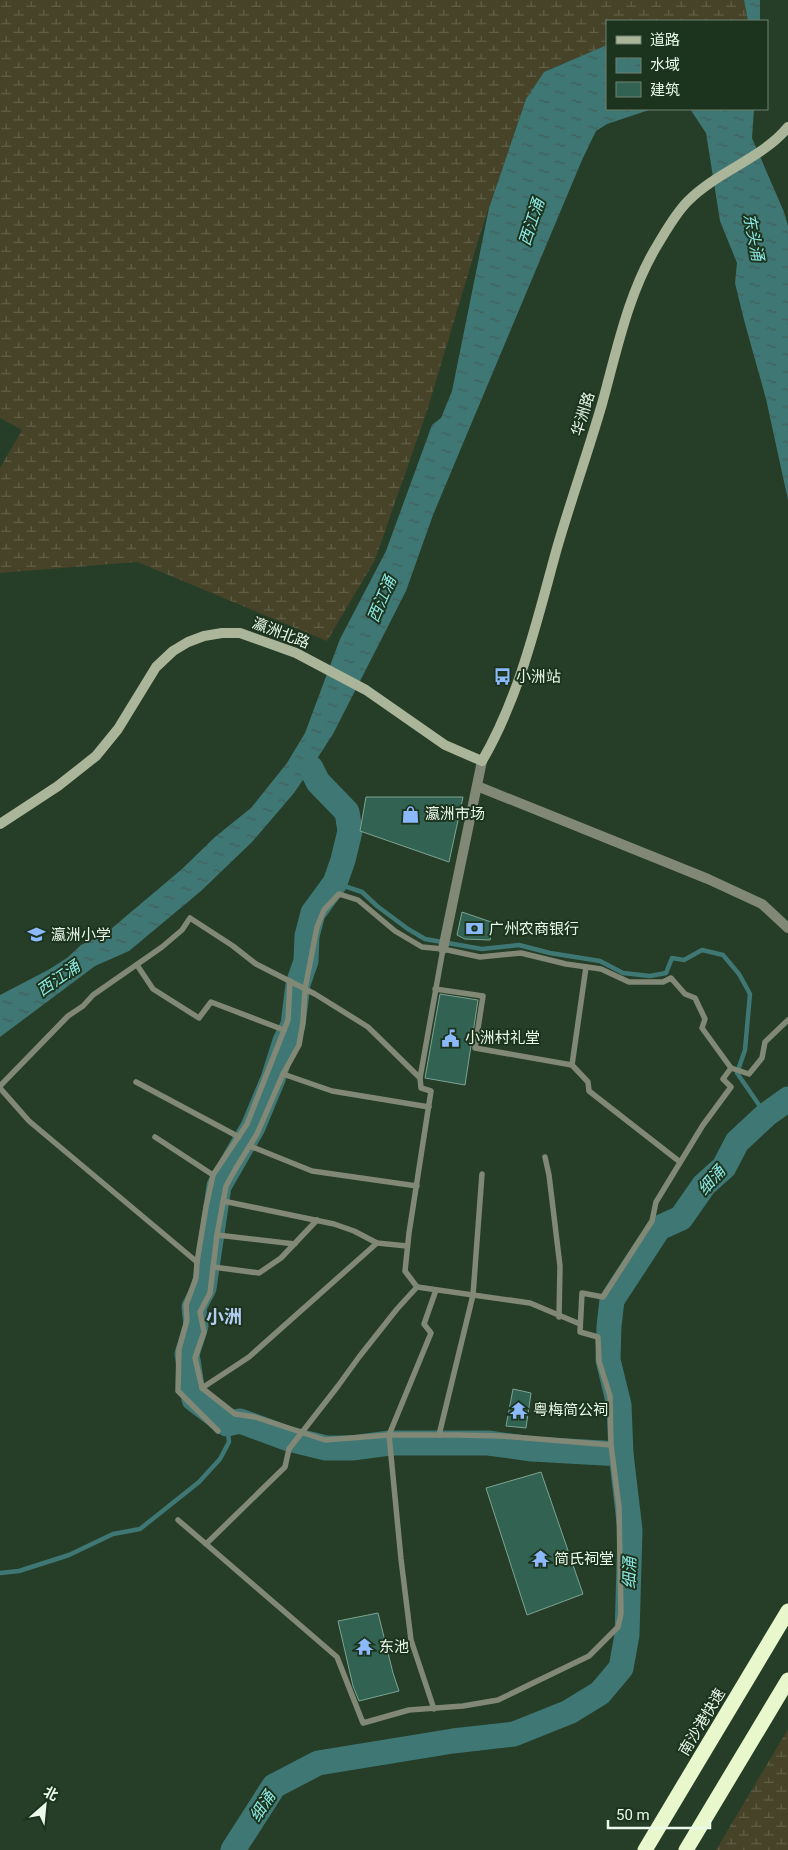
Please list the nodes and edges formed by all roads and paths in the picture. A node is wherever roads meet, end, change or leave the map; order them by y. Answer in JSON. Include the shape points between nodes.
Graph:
{"nodes":[{"id":1,"x":788,"y":127,"type":"edge"},
{"id":2,"x":482,"y":761,"type":"junction"},
{"id":3,"x":477,"y":786,"type":"junction"},
{"id":4,"x":0,"y":824,"type":"edge"},
{"id":5,"x":788,"y":928,"type":"edge"},
{"id":6,"x":443,"y":949,"type":"junction"},
{"id":7,"x":137,"y":965,"type":"junction"},
{"id":8,"x":586,"y":966,"type":"junction"},
{"id":9,"x":290,"y":981,"type":"junction"},
{"id":10,"x":305,"y":989,"type":"junction"},
{"id":11,"x":435,"y":989,"type":"junction"},
{"id":12,"x":788,"y":1020,"type":"edge"},
{"id":13,"x":284,"y":1030,"type":"junction"},
{"id":14,"x":572,"y":1065,"type":"junction"},
{"id":15,"x":731,"y":1068,"type":"junction"},
{"id":16,"x":283,"y":1074,"type":"junction"},
{"id":17,"x":420,"y":1078,"type":"junction"},
{"id":18,"x":136,"y":1082,"type":"dead end"},
{"id":19,"x":0,"y":1087,"type":"edge"},
{"id":20,"x":429,"y":1108,"type":"junction"},
{"id":21,"x":156,"y":1137,"type":"dead end"},
{"id":22,"x":239,"y":1138,"type":"junction"},
{"id":23,"x":250,"y":1146,"type":"junction"},
{"id":24,"x":544,"y":1157,"type":"dead end"},
{"id":25,"x":680,"y":1162,"type":"junction"},
{"id":26,"x":482,"y":1174,"type":"dead end"},
{"id":27,"x":213,"y":1176,"type":"junction"},
{"id":28,"x":417,"y":1186,"type":"junction"},
{"id":29,"x":224,"y":1201,"type":"junction"},
{"id":30,"x":317,"y":1220,"type":"junction"},
{"id":31,"x":217,"y":1235,"type":"junction"},
{"id":32,"x":377,"y":1243,"type":"junction"},
{"id":33,"x":295,"y":1244,"type":"junction"},
{"id":34,"x":407,"y":1246,"type":"junction"},
{"id":35,"x":197,"y":1262,"type":"junction"},
{"id":36,"x":213,"y":1267,"type":"junction"},
{"id":37,"x":418,"y":1287,"type":"junction"},
{"id":38,"x":436,"y":1290,"type":"junction"},
{"id":39,"x":473,"y":1295,"type":"junction"},
{"id":40,"x":559,"y":1317,"type":"junction"},
{"id":41,"x":580,"y":1324,"type":"junction"},
{"id":42,"x":202,"y":1388,"type":"junction"},
{"id":43,"x":218,"y":1431,"type":"dead end"},
{"id":44,"x":302,"y":1431,"type":"junction"},
{"id":45,"x":389,"y":1435,"type":"junction"},
{"id":46,"x":439,"y":1435,"type":"junction"},
{"id":47,"x":612,"y":1445,"type":"junction"},
{"id":48,"x":178,"y":1520,"type":"dead end"},
{"id":49,"x":206,"y":1544,"type":"junction"},
{"id":50,"x":788,"y":1612,"type":"edge"},
{"id":51,"x":788,"y":1680,"type":"edge"},
{"id":52,"x":434,"y":1709,"type":"junction"},
{"id":53,"x":645,"y":1850,"type":"edge"},
{"id":54,"x":686,"y":1850,"type":"edge"}],
"edges":[{"from":1,"to":2,"type":"main road","name":"华洲路","via":[[689,200],[657,246],[639,280],[519,678]]},
{"from":2,"to":3,"type":"street"},
{"from":2,"to":4,"type":"main road","name":"瀛洲北路","via":[[445,745],[366,690],[296,653],[240,633],[222,632],[188,642],[156,666],[130,711],[96,756],[58,786]]},
{"from":3,"to":5,"type":"street","via":[[708,879],[762,904]]},
{"from":3,"to":6,"type":"street"},
{"from":6,"to":8,"type":"lane","via":[[480,957],[521,954]]},
{"from":6,"to":10,"type":"lane","via":[[422,947],[395,931],[358,900],[339,894],[324,910],[317,927]]},
{"from":6,"to":11,"type":"lane"},
{"from":7,"to":9,"type":"lane","via":[[182,930],[190,918],[256,964]]},
{"from":7,"to":13,"type":"lane","via":[[153,989],[198,1018],[211,1002]]},
{"from":7,"to":19,"type":"lane","via":[[68,1016]]},
{"from":8,"to":14,"type":"lane"},
{"from":8,"to":15,"type":"lane","via":[[629,982],[663,982],[671,978],[685,994],[695,998],[705,1019],[702,1028]]},
{"from":9,"to":10,"type":"lane"},
{"from":9,"to":13,"type":"lane","via":[[288,1020]]},
{"from":10,"to":16,"type":"lane","via":[[299,1045]]},
{"from":10,"to":17,"type":"lane","via":[[368,1026]]},
{"from":11,"to":14,"type":"lane","via":[[483,996],[475,1048]]},
{"from":11,"to":17,"type":"lane"},
{"from":12,"to":15,"type":"lane","via":[[765,1042],[762,1058],[749,1074]]},
{"from":13,"to":22,"type":"lane"},
{"from":14,"to":25,"type":"lane","via":[[588,1082],[589,1091]]},
{"from":15,"to":25,"type":"lane","via":[[723,1079],[731,1087]]},
{"from":16,"to":20,"type":"lane","via":[[332,1091]]},
{"from":16,"to":23,"type":"lane"},
{"from":17,"to":20,"type":"lane","via":[[421,1088],[431,1091]]},
{"from":18,"to":22,"type":"lane"},
{"from":19,"to":35,"type":"lane","via":[[29,1121]]},
{"from":20,"to":28,"type":"lane"},
{"from":21,"to":27,"type":"lane"},
{"from":22,"to":27,"type":"lane"},
{"from":23,"to":28,"type":"lane","via":[[312,1171]]},
{"from":23,"to":29,"type":"lane","via":[[226,1186]]},
{"from":24,"to":40,"type":"lane","via":[[560,1266]]},
{"from":25,"to":41,"type":"lane","via":[[656,1202],[652,1221],[603,1296],[582,1293]]},
{"from":26,"to":39,"type":"lane"},
{"from":27,"to":35,"type":"lane"},
{"from":28,"to":34,"type":"lane"},
{"from":29,"to":30,"type":"lane"},
{"from":29,"to":31,"type":"lane"},
{"from":30,"to":32,"type":"lane","via":[[354,1231]]},
{"from":30,"to":33,"type":"lane"},
{"from":31,"to":33,"type":"lane"},
{"from":31,"to":36,"type":"lane"},
{"from":32,"to":34,"type":"lane"},
{"from":32,"to":42,"type":"lane","via":[[249,1357]]},
{"from":33,"to":36,"type":"lane","via":[[259,1273]]},
{"from":34,"to":37,"type":"lane","via":[[405,1271]]},
{"from":35,"to":43,"type":"lane","via":[[179,1349],[178,1391]]},
{"from":36,"to":42,"type":"lane","via":[[210,1294],[200,1312],[204,1332],[195,1358]]},
{"from":37,"to":38,"type":"lane"},
{"from":37,"to":44,"type":"lane"},
{"from":38,"to":39,"type":"lane"},
{"from":38,"to":45,"type":"lane","via":[[424,1324],[431,1332]]},
{"from":39,"to":40,"type":"lane","via":[[530,1303]]},
{"from":39,"to":46,"type":"lane"},
{"from":40,"to":41,"type":"lane"},
{"from":41,"to":47,"type":"lane","via":[[580,1332],[598,1337],[599,1361],[610,1396]]},
{"from":42,"to":44,"type":"lane","via":[[235,1414]]},
{"from":44,"to":45,"type":"lane","via":[[325,1440]]},
{"from":44,"to":49,"type":"lane","via":[[289,1449],[285,1466]]},
{"from":45,"to":46,"type":"lane"},
{"from":45,"to":52,"type":"lane","via":[[412,1640]]},
{"from":46,"to":47,"type":"lane","via":[[501,1436]]},
{"from":47,"to":52,"type":"lane","via":[[622,1557],[622,1614],[618,1627],[589,1656],[498,1700]]},
{"from":48,"to":49,"type":"lane"},
{"from":49,"to":52,"type":"lane","via":[[337,1657],[363,1723],[409,1710]]},
{"from":50,"to":53,"type":"highway","name":"南沙港快速"},
{"from":51,"to":54,"type":"highway"}]}
